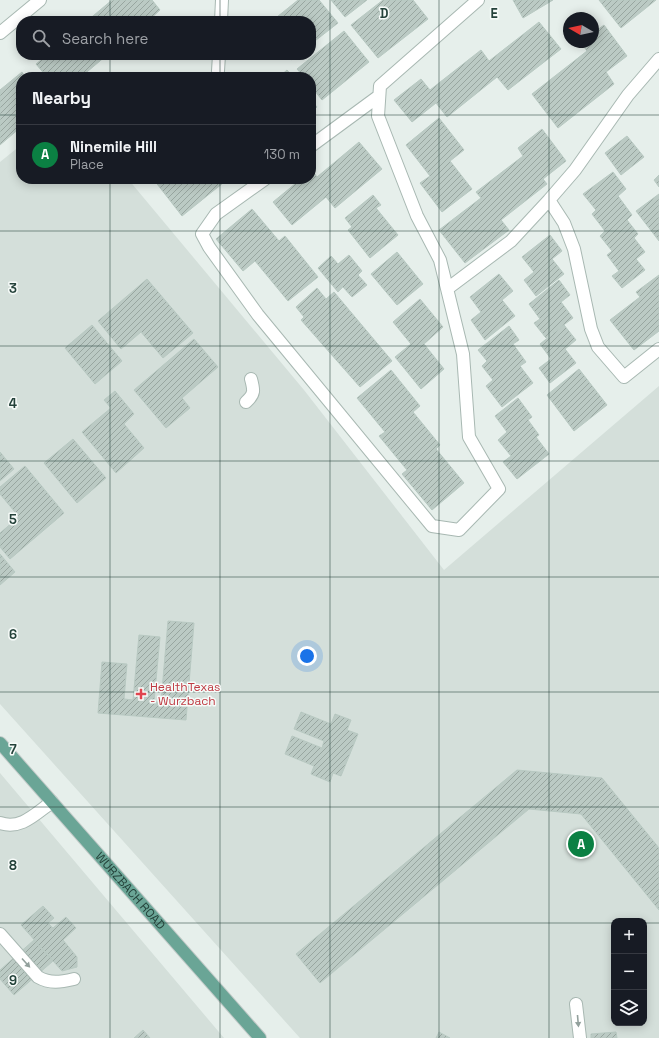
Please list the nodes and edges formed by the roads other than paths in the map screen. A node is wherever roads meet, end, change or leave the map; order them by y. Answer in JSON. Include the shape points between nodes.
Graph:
{"nodes":[{"id":1,"x":40,"y":0,"type":"edge"},
{"id":2,"x":222,"y":0,"type":"edge"},
{"id":3,"x":478,"y":0,"type":"edge"},
{"id":4,"x":21,"y":16,"type":"edge"},
{"id":5,"x":221,"y":16,"type":"edge"},
{"id":6,"x":16,"y":20,"type":"edge"},
{"id":7,"x":0,"y":33,"type":"edge"},
{"id":8,"x":659,"y":59,"type":"edge"},
{"id":9,"x":219,"y":60,"type":"edge"},
{"id":10,"x":218,"y":70,"type":"dead end"},
{"id":11,"x":379,"y":96,"type":"junction"},
{"id":12,"x":316,"y":142,"type":"edge"},
{"id":13,"x":258,"y":184,"type":"edge"},
{"id":14,"x":549,"y":200,"type":"junction"},
{"id":15,"x":447,"y":289,"type":"junction"},
{"id":16,"x":659,"y":349,"type":"edge"},
{"id":17,"x":0,"y":743,"type":"edge"},
{"id":18,"x":52,"y":802,"type":"junction"},
{"id":19,"x":0,"y":823,"type":"edge"},
{"id":20,"x":0,"y":934,"type":"edge"},
{"id":21,"x":74,"y":979,"type":"dead end"},
{"id":22,"x":576,"y":1004,"type":"dead end"},
{"id":23,"x":260,"y":1038,"type":"edge"},
{"id":24,"x":580,"y":1038,"type":"edge"}],
"edges":[{"from":1,"to":4,"type":"lane"},
{"from":2,"to":5,"type":"lane"},
{"from":3,"to":11,"type":"lane","via":[[380,86]]},
{"from":6,"to":7,"type":"lane"},
{"from":8,"to":14,"type":"lane","via":[[628,95],[575,170]]},
{"from":9,"to":10,"type":"lane"},
{"from":11,"to":12,"type":"lane"},
{"from":11,"to":15,"type":"lane","via":[[378,116],[417,216],[440,260]]},
{"from":13,"to":15,"type":"lane","via":[[216,214],[202,234],[209,248],[258,315],[432,526],[459,530],[499,490],[469,437],[463,354]]},
{"from":14,"to":15,"type":"lane","via":[[511,241]]},
{"from":14,"to":16,"type":"lane","via":[[564,223],[574,249],[591,329],[598,347],[624,377]]},
{"from":17,"to":18,"type":"main road","name":"WURZBACH ROAD"},
{"from":18,"to":19,"type":"lane","via":[[21,824],[9,826]]},
{"from":18,"to":23,"type":"main road","name":"WURZBACH ROAD"},
{"from":20,"to":21,"type":"lane","one_way":true,"via":[[38,977],[45,981],[58,982]]},
{"from":22,"to":24,"type":"lane","one_way":true}]}
